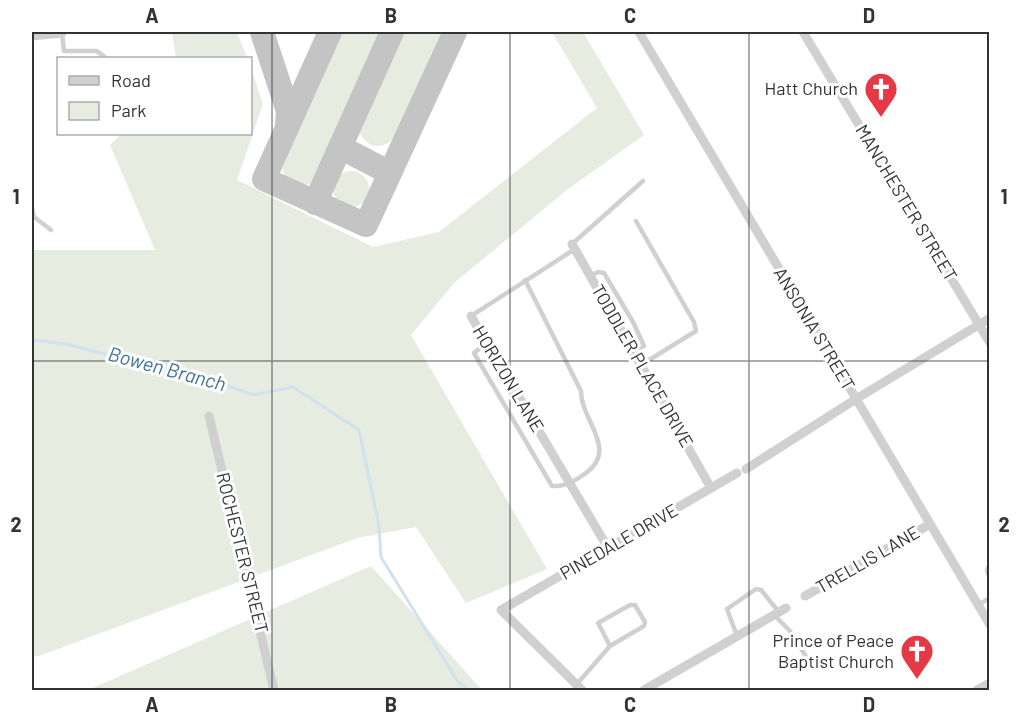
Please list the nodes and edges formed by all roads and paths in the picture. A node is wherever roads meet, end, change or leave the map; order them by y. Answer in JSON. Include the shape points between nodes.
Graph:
{"nodes":[{"id":1,"x":63,"y":32,"type":"edge"},
{"id":2,"x":639,"y":32,"type":"edge"},
{"id":3,"x":803,"y":32,"type":"edge"},
{"id":4,"x":32,"y":36,"type":"edge"},
{"id":5,"x":104,"y":57,"type":"edge"},
{"id":6,"x":643,"y":181,"type":"dead end"},
{"id":7,"x":32,"y":208,"type":"edge"},
{"id":8,"x":636,"y":221,"type":"dead end"},
{"id":9,"x":51,"y":230,"type":"dead end"},
{"id":10,"x":574,"y":247,"type":"junction"},
{"id":11,"x":590,"y":276,"type":"junction"},
{"id":12,"x":525,"y":280,"type":"junction"},
{"id":13,"x":471,"y":316,"type":"joint"},
{"id":14,"x":990,"y":318,"type":"edge"},
{"id":15,"x":979,"y":325,"type":"junction"},
{"id":16,"x":487,"y":343,"type":"junction"},
{"id":17,"x":990,"y":343,"type":"edge"},
{"id":18,"x":633,"y":352,"type":"junction"},
{"id":19,"x":641,"y":365,"type":"junction"},
{"id":20,"x":856,"y":399,"type":"junction"},
{"id":21,"x":209,"y":416,"type":"dead end"},
{"id":22,"x":570,"y":483,"type":"junction"},
{"id":23,"x":711,"y":489,"type":"junction"},
{"id":24,"x":930,"y":524,"type":"junction"},
{"id":25,"x":608,"y":548,"type":"junction"},
{"id":26,"x":990,"y":565,"type":"edge"},
{"id":27,"x":990,"y":579,"type":"edge"},
{"id":28,"x":805,"y":596,"type":"dead end"},
{"id":29,"x":990,"y":598,"type":"edge"},
{"id":30,"x":978,"y":605,"type":"junction"},
{"id":31,"x":780,"y":611,"type":"junction"},
{"id":32,"x":990,"y":626,"type":"edge"},
{"id":33,"x":737,"y":636,"type":"junction"},
{"id":34,"x":610,"y":646,"type":"junction"},
{"id":35,"x":808,"y":661,"type":"dead end"},
{"id":36,"x":990,"y":683,"type":"edge"},
{"id":37,"x":579,"y":688,"type":"edge"},
{"id":38,"x":274,"y":690,"type":"edge"},
{"id":39,"x":644,"y":690,"type":"edge"},
{"id":40,"x":977,"y":690,"type":"edge"}],
"edges":[{"from":1,"to":4,"type":"street"},
{"from":1,"to":5,"type":"lane","via":[[63,51],[96,51]]},
{"from":2,"to":20,"type":"street","name":"ANSONIA STREET"},
{"from":3,"to":15,"type":"street","name":"MANCHESTER STREET"},
{"from":6,"to":10,"type":"lane","name":"HORIZON LANE"},
{"from":7,"to":9,"type":"lane","via":[[34,217]]},
{"from":8,"to":19,"type":"lane","via":[[696,331]]},
{"from":10,"to":11,"type":"street","name":"TODDLER PLACE DRIVE"},
{"from":10,"to":12,"type":"lane","name":"HORIZON LANE"},
{"from":11,"to":18,"type":"street","name":"TODDLER PLACE DRIVE"},
{"from":11,"to":18,"type":"lane","via":[[604,273],[633,322],[644,346]]},
{"from":12,"to":13,"type":"lane","name":"HORIZON LANE"},
{"from":12,"to":22,"type":"lane","via":[[577,382],[581,402],[599,438],[600,457],[590,471]]},
{"from":13,"to":16,"type":"street","name":"HORIZON LANE"},
{"from":14,"to":15,"type":"street","name":"PINEDALE DRIVE"},
{"from":15,"to":17,"type":"street","name":"MANCHESTER STREET"},
{"from":15,"to":20,"type":"street","name":"PINEDALE DRIVE"},
{"from":16,"to":22,"type":"street","name":"HORIZON LANE"},
{"from":16,"to":22,"type":"lane","via":[[474,353],[552,486]]},
{"from":18,"to":19,"type":"street","name":"TODDLER PLACE DRIVE"},
{"from":19,"to":23,"type":"street","name":"TODDLER PLACE DRIVE"},
{"from":20,"to":23,"type":"street","name":"PINEDALE DRIVE"},
{"from":20,"to":24,"type":"street","name":"ANSONIA STREET"},
{"from":21,"to":38,"type":"street","name":"ROCHESTER STREET"},
{"from":22,"to":25,"type":"street","name":"HORIZON LANE"},
{"from":23,"to":25,"type":"street","name":"PINEDALE DRIVE"},
{"from":24,"to":28,"type":"street","name":"TRELLIS LANE"},
{"from":24,"to":30,"type":"street","name":"ANSONIA STREET"},
{"from":25,"to":37,"type":"street","name":"PINEDALE DRIVE","via":[[501,610]]},
{"from":26,"to":27,"type":"lane"},
{"from":29,"to":30,"type":"lane"},
{"from":30,"to":32,"type":"street","name":"ANSONIA STREET"},
{"from":31,"to":33,"type":"street"},
{"from":31,"to":33,"type":"lane","via":[[756,589],[727,609]]},
{"from":31,"to":35,"type":"lane"},
{"from":33,"to":39,"type":"street"},
{"from":34,"to":34,"type":"lane","via":[[645,624],[635,605],[598,623]]},
{"from":34,"to":37,"type":"lane"},
{"from":36,"to":40,"type":"street"}]}
